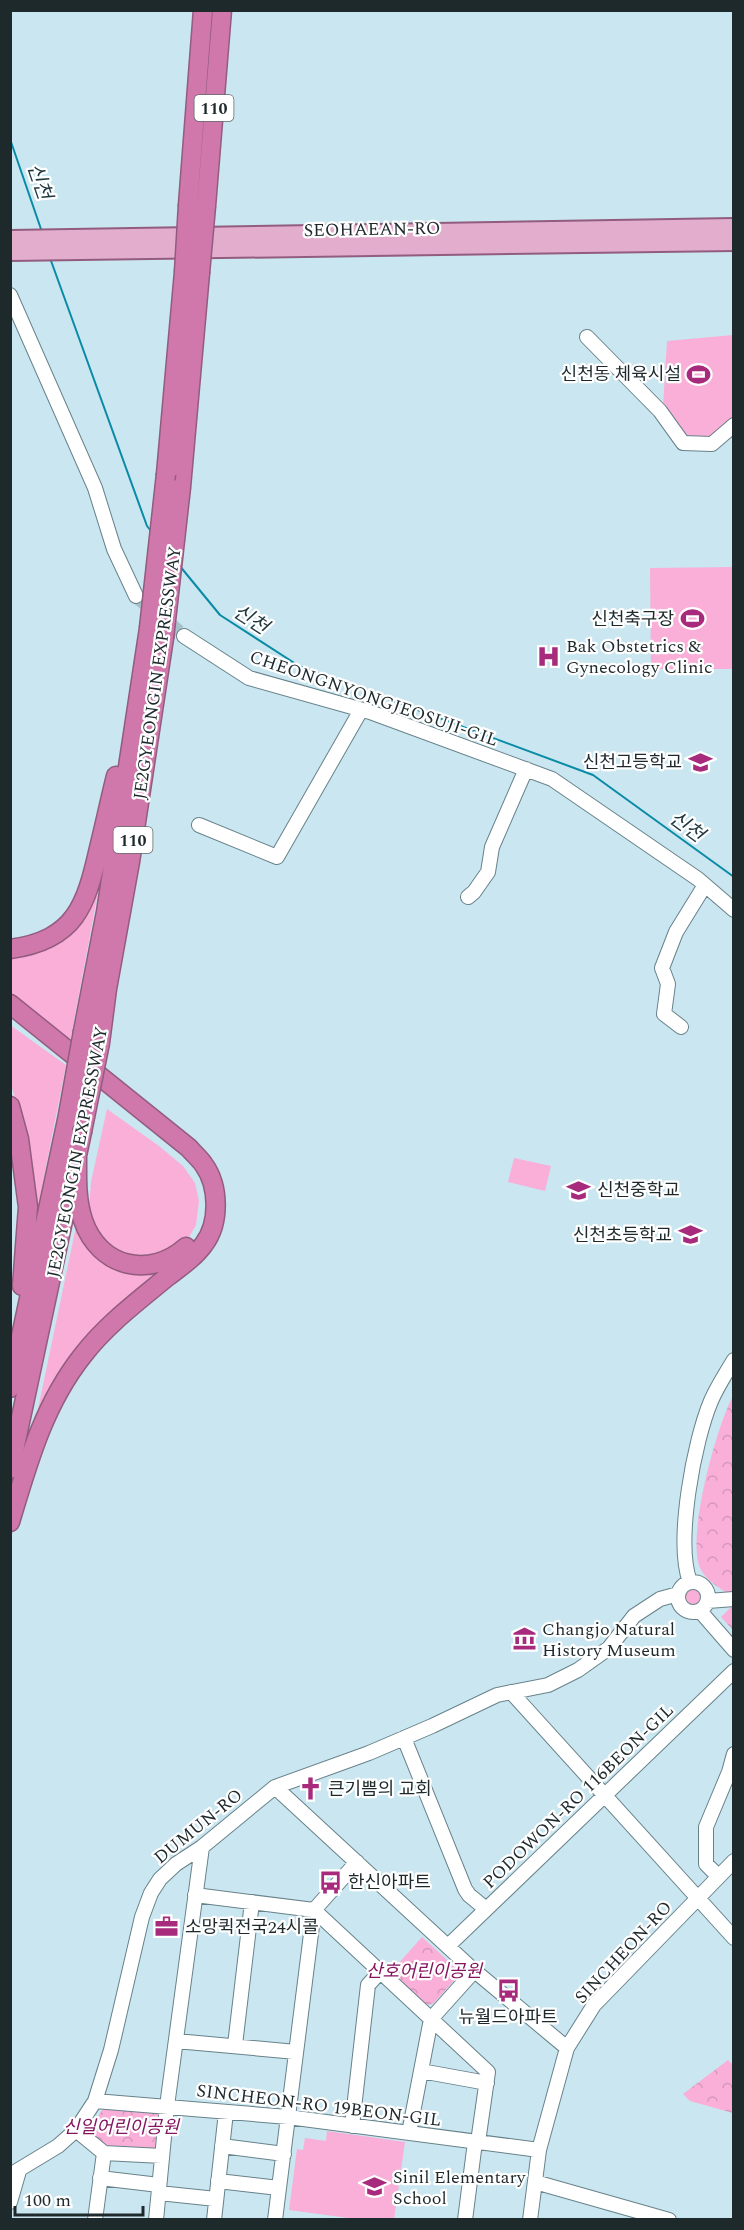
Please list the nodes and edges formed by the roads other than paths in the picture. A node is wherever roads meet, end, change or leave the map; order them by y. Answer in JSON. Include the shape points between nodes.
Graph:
{"nodes":[{"id":1,"x":203,"y":10,"type":"edge"},
{"id":2,"x":222,"y":10,"type":"edge"},
{"id":3,"x":197,"y":205,"type":"junction"},
{"id":4,"x":734,"y":227,"type":"edge"},
{"id":5,"x":62,"y":242,"type":"junction"},
{"id":6,"x":734,"y":242,"type":"edge"},
{"id":7,"x":18,"y":244,"type":"edge"},
{"id":8,"x":192,"y":273,"type":"junction"},
{"id":9,"x":10,"y":295,"type":"edge"},
{"id":10,"x":587,"y":337,"type":"dead end"},
{"id":11,"x":734,"y":424,"type":"edge"},
{"id":12,"x":136,"y":596,"type":"tunnel mouth"},
{"id":13,"x":156,"y":633,"type":"junction"},
{"id":14,"x":184,"y":636,"type":"tunnel mouth"},
{"id":15,"x":144,"y":664,"type":"junction"},
{"id":16,"x":361,"y":710,"type":"junction"},
{"id":17,"x":525,"y":769,"type":"junction"},
{"id":18,"x":199,"y":825,"type":"dead end"},
{"id":19,"x":705,"y":885,"type":"junction"},
{"id":20,"x":468,"y":897,"type":"dead end"},
{"id":21,"x":734,"y":910,"type":"edge"},
{"id":22,"x":10,"y":949,"type":"edge"},
{"id":23,"x":10,"y":1004,"type":"edge"},
{"id":24,"x":10,"y":1014,"type":"edge"},
{"id":25,"x":681,"y":1027,"type":"dead end"},
{"id":26,"x":10,"y":1106,"type":"edge"},
{"id":27,"x":77,"y":1156,"type":"junction"},
{"id":28,"x":734,"y":1360,"type":"edge"},
{"id":29,"x":15,"y":1365,"type":"junction"},
{"id":30,"x":10,"y":1388,"type":"edge"},
{"id":31,"x":10,"y":1469,"type":"edge"},
{"id":32,"x":10,"y":1522,"type":"edge"},
{"id":33,"x":690,"y":1582,"type":"junction"},
{"id":34,"x":678,"y":1594,"type":"junction"},
{"id":35,"x":734,"y":1599,"type":"edge"},
{"id":36,"x":704,"y":1606,"type":"junction"},
{"id":37,"x":734,"y":1650,"type":"edge"},
{"id":38,"x":734,"y":1671,"type":"edge"},
{"id":39,"x":511,"y":1692,"type":"junction"},
{"id":40,"x":404,"y":1738,"type":"junction"},
{"id":41,"x":734,"y":1754,"type":"edge"},
{"id":42,"x":275,"y":1787,"type":"junction"},
{"id":43,"x":604,"y":1796,"type":"junction"},
{"id":44,"x":202,"y":1847,"type":"junction"},
{"id":45,"x":357,"y":1862,"type":"junction"},
{"id":46,"x":734,"y":1862,"type":"edge"},
{"id":47,"x":718,"y":1876,"type":"junction"},
{"id":48,"x":195,"y":1895,"type":"junction"},
{"id":49,"x":696,"y":1899,"type":"junction"},
{"id":50,"x":252,"y":1902,"type":"junction"},
{"id":51,"x":486,"y":1909,"type":"junction"},
{"id":52,"x":314,"y":1910,"type":"junction"},
{"id":53,"x":734,"y":1938,"type":"edge"},
{"id":54,"x":448,"y":1946,"type":"junction"},
{"id":55,"x":475,"y":1970,"type":"junction"},
{"id":56,"x":380,"y":1972,"type":"junction"},
{"id":57,"x":430,"y":2019,"type":"junction"},
{"id":58,"x":176,"y":2041,"type":"junction"},
{"id":59,"x":235,"y":2045,"type":"junction"},
{"id":60,"x":567,"y":2048,"type":"junction"},
{"id":61,"x":296,"y":2052,"type":"junction"},
{"id":62,"x":421,"y":2072,"type":"junction"},
{"id":63,"x":487,"y":2083,"type":"junction"},
{"id":64,"x":95,"y":2101,"type":"junction"},
{"id":65,"x":167,"y":2106,"type":"junction"},
{"id":66,"x":226,"y":2112,"type":"junction"},
{"id":67,"x":288,"y":2118,"type":"junction"},
{"id":68,"x":352,"y":2126,"type":"junction"},
{"id":69,"x":76,"y":2130,"type":"junction"},
{"id":70,"x":409,"y":2133,"type":"junction"},
{"id":71,"x":477,"y":2142,"type":"junction"},
{"id":72,"x":222,"y":2146,"type":"junction"},
{"id":73,"x":539,"y":2150,"type":"junction"},
{"id":74,"x":104,"y":2153,"type":"junction"},
{"id":75,"x":284,"y":2154,"type":"junction"},
{"id":76,"x":162,"y":2156,"type":"junction"},
{"id":77,"x":15,"y":2173,"type":"edge"},
{"id":78,"x":100,"y":2178,"type":"junction"},
{"id":79,"x":218,"y":2181,"type":"junction"},
{"id":80,"x":535,"y":2182,"type":"junction"},
{"id":81,"x":279,"y":2188,"type":"junction"},
{"id":82,"x":159,"y":2189,"type":"junction"},
{"id":83,"x":216,"y":2199,"type":"junction"},
{"id":84,"x":10,"y":2202,"type":"edge"},
{"id":85,"x":95,"y":2220,"type":"edge"},
{"id":86,"x":156,"y":2220,"type":"edge"},
{"id":87,"x":214,"y":2220,"type":"edge"},
{"id":88,"x":275,"y":2220,"type":"edge"},
{"id":89,"x":465,"y":2220,"type":"edge"},
{"id":90,"x":530,"y":2220,"type":"edge"},
{"id":91,"x":669,"y":2220,"type":"edge"}],
"edges":[{"from":1,"to":3,"type":"highway","name":"JE2GYEONGIN EXPRESSWAY","number":"110"},
{"from":2,"to":3,"type":"highway","name":"JE2GYEONGIN EXPRESSWAY","number":"110"},
{"from":3,"to":8,"type":"highway","name":"JE2GYEONGIN EXPRESSWAY","number":"110","bridge":true},
{"from":4,"to":5,"type":"main road","name":"SEOHAEAN-RO"},
{"from":5,"to":6,"type":"main road","name":"SEOHAEAN-RO"},
{"from":5,"to":7,"type":"main road","name":"SEOHAEAN-RO"},
{"from":8,"to":13,"type":"highway","name":"JE2GYEONGIN EXPRESSWAY","number":"110","bridge":true,"via":[[166,474]]},
{"from":8,"to":13,"type":"highway","name":"JE2GYEONGIN EXPRESSWAY","number":"110","bridge":true,"via":[[181,487]]},
{"from":9,"to":12,"type":"street","via":[[95,488],[114,549]]},
{"from":10,"to":11,"type":"street","via":[[660,411],[682,443],[712,444]]},
{"from":13,"to":15,"type":"highway","name":"JE2GYEONGIN EXPRESSWAY","number":"110"},
{"from":13,"to":27,"type":"highway","name":"JE2GYEONGIN EXPRESSWAY","number":"110","bridge":true,"via":[[130,862]]},
{"from":14,"to":16,"type":"street","name":"CHEONGNYONGJEOSUJI-GIL","via":[[249,678]]},
{"from":15,"to":22,"type":"highway","via":[[90,889],[80,911],[62,930],[38,944]]},
{"from":15,"to":29,"type":"highway","name":"JE2GYEONGIN EXPRESSWAY","number":"110","bridge":true,"via":[[106,912]]},
{"from":16,"to":17,"type":"street","name":"CHEONGNYONGJEOSUJI-GIL"},
{"from":16,"to":18,"type":"street","via":[[278,857]]},
{"from":17,"to":19,"type":"street","name":"CHEONGNYONGJEOSUJI-GIL","via":[[552,779]]},
{"from":17,"to":20,"type":"street","via":[[492,847],[488,872]]},
{"from":19,"to":21,"type":"street","name":"CHEONGNYONGJEOSUJI-GIL"},
{"from":19,"to":25,"type":"street","via":[[676,932],[662,968],[668,984],[664,1014]]},
{"from":23,"to":32,"type":"highway","via":[[189,1148],[205,1166],[214,1186],[215,1205],[206,1242],[116,1321],[84,1353],[61,1386],[34,1442]]},
{"from":24,"to":27,"type":"highway","via":[[182,1155],[195,1171],[205,1202],[204,1216],[191,1243],[156,1265],[134,1266],[102,1251],[84,1223],[79,1205]]},
{"from":26,"to":29,"type":"highway","via":[[19,1139],[28,1207]]},
{"from":27,"to":31,"type":"highway","name":"JE2GYEONGIN EXPRESSWAY","number":"110"},
{"from":28,"to":33,"type":"street","via":[[711,1401],[693,1460],[683,1540]]},
{"from":29,"to":30,"type":"highway","name":"JE2GYEONGIN EXPRESSWAY","number":"110"},
{"from":33,"to":34,"type":"street"},
{"from":33,"to":36,"type":"street","via":[[705,1588]]},
{"from":34,"to":36,"type":"street","via":[[683,1610],[691,1613]]},
{"from":34,"to":39,"type":"street","name":"DUMUN-RO","via":[[660,1599],[634,1616],[609,1648],[578,1670],[548,1685]]},
{"from":35,"to":36,"type":"street"},
{"from":36,"to":37,"type":"street"},
{"from":38,"to":43,"type":"street","name":"PODOWON-RO 116BEON-GIL"},
{"from":39,"to":40,"type":"street","name":"DUMUN-RO"},
{"from":39,"to":43,"type":"street"},
{"from":40,"to":42,"type":"street","name":"DUMUN-RO"},
{"from":40,"to":51,"type":"street","via":[[465,1888]]},
{"from":41,"to":47,"type":"street","via":[[706,1827],[706,1863]]},
{"from":42,"to":44,"type":"street","name":"DUMUN-RO"},
{"from":42,"to":45,"type":"street"},
{"from":43,"to":49,"type":"street"},
{"from":43,"to":51,"type":"street","name":"PODOWON-RO 116BEON-GIL"},
{"from":44,"to":48,"type":"street"},
{"from":44,"to":64,"type":"street","name":"DUMUN-RO","via":[[176,1864],[151,1893],[141,1917],[111,2050]]},
{"from":45,"to":52,"type":"street"},
{"from":45,"to":54,"type":"street"},
{"from":46,"to":47,"type":"street","name":"SINCHEON-RO"},
{"from":47,"to":49,"type":"street","name":"SINCHEON-RO"},
{"from":48,"to":50,"type":"street"},
{"from":48,"to":58,"type":"street"},
{"from":49,"to":53,"type":"street"},
{"from":49,"to":60,"type":"street","name":"SINCHEON-RO","via":[[594,2005]]},
{"from":50,"to":52,"type":"street"},
{"from":50,"to":59,"type":"street"},
{"from":51,"to":54,"type":"street","name":"PODOWON-RO 116BEON-GIL"},
{"from":52,"to":56,"type":"street"},
{"from":52,"to":61,"type":"street"},
{"from":54,"to":55,"type":"street"},
{"from":55,"to":57,"type":"street"},
{"from":55,"to":60,"type":"street"},
{"from":56,"to":57,"type":"street"},
{"from":56,"to":68,"type":"street","via":[[368,1985]]},
{"from":57,"to":62,"type":"street"},
{"from":57,"to":63,"type":"street","via":[[488,2072]]},
{"from":58,"to":59,"type":"street"},
{"from":58,"to":65,"type":"street"},
{"from":59,"to":61,"type":"street"},
{"from":60,"to":73,"type":"street","name":"SINCHEON-RO"},
{"from":61,"to":67,"type":"street"},
{"from":62,"to":63,"type":"street"},
{"from":62,"to":70,"type":"street"},
{"from":63,"to":71,"type":"street"},
{"from":64,"to":65,"type":"street","name":"SINCHEON-RO 19BEON-GIL"},
{"from":64,"to":69,"type":"street","name":"DUMUN-RO"},
{"from":65,"to":66,"type":"street","name":"SINCHEON-RO 19BEON-GIL"},
{"from":65,"to":76,"type":"street"},
{"from":66,"to":67,"type":"street","name":"SINCHEON-RO 19BEON-GIL"},
{"from":66,"to":72,"type":"street"},
{"from":67,"to":68,"type":"street","name":"SINCHEON-RO 19BEON-GIL"},
{"from":67,"to":75,"type":"street"},
{"from":68,"to":70,"type":"street","name":"SINCHEON-RO 19BEON-GIL"},
{"from":69,"to":74,"type":"street"},
{"from":69,"to":77,"type":"street","name":"DUMUN-RO"},
{"from":70,"to":71,"type":"street","name":"SINCHEON-RO 19BEON-GIL"},
{"from":71,"to":73,"type":"street","name":"SINCHEON-RO 19BEON-GIL"},
{"from":71,"to":89,"type":"street"},
{"from":72,"to":75,"type":"street"},
{"from":72,"to":79,"type":"street"},
{"from":73,"to":80,"type":"street","name":"SINCHEON-RO"},
{"from":74,"to":76,"type":"street"},
{"from":74,"to":78,"type":"street"},
{"from":75,"to":81,"type":"street"},
{"from":76,"to":82,"type":"street"},
{"from":77,"to":84,"type":"street"},
{"from":78,"to":82,"type":"street"},
{"from":78,"to":85,"type":"street"},
{"from":79,"to":81,"type":"street"},
{"from":79,"to":83,"type":"street"},
{"from":80,"to":90,"type":"street","name":"SINCHEON-RO"},
{"from":80,"to":91,"type":"street"},
{"from":81,"to":88,"type":"street"},
{"from":82,"to":83,"type":"street"},
{"from":82,"to":86,"type":"street"},
{"from":83,"to":87,"type":"street"}]}
